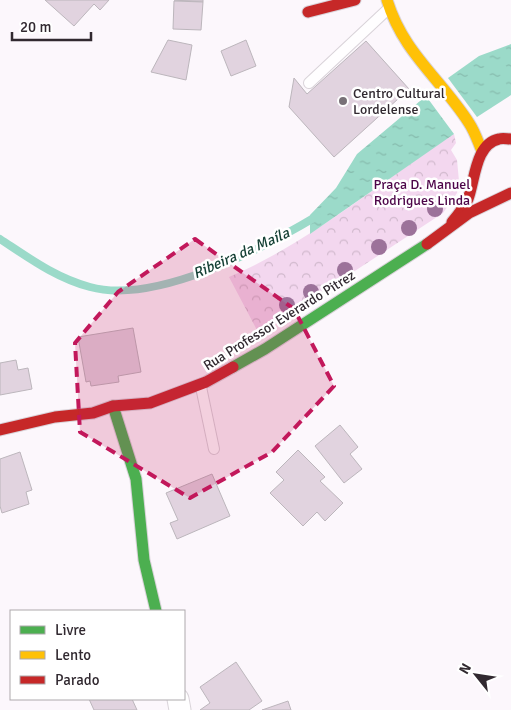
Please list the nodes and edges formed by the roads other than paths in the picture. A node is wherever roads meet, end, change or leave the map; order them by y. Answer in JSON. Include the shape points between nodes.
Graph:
{"nodes":[{"id":1,"x":355,"y":0,"type":"edge"},
{"id":2,"x":388,"y":4,"type":"edge"},
{"id":3,"x":308,"y":12,"type":"dead end"},
{"id":4,"x":309,"y":83,"type":"dead end"},
{"id":5,"x":469,"y":123,"type":"junction"},
{"id":6,"x":506,"y":137,"type":"edge"},
{"id":7,"x":482,"y":151,"type":"junction"},
{"id":8,"x":478,"y":169,"type":"junction"},
{"id":9,"x":511,"y":193,"type":"edge"},
{"id":10,"x":444,"y":230,"type":"junction"},
{"id":11,"x":200,"y":385,"type":"junction"},
{"id":12,"x":113,"y":406,"type":"junction"},
{"id":13,"x":0,"y":430,"type":"edge"},
{"id":14,"x":214,"y":450,"type":"dead end"},
{"id":15,"x":156,"y":610,"type":"edge"}],
"edges":[{"from":1,"to":3,"type":"street"},
{"from":2,"to":4,"type":"lane"},
{"from":2,"to":5,"type":"street","via":[[396,25]]},
{"from":5,"to":6,"type":"street"},
{"from":5,"to":7,"type":"street"},
{"from":6,"to":7,"type":"street","via":[[488,144]]},
{"from":7,"to":8,"type":"street"},
{"from":8,"to":9,"type":"street","via":[[480,178],[489,188]]},
{"from":8,"to":10,"type":"street","via":[[468,200]]},
{"from":9,"to":10,"type":"street","via":[[474,210]]},
{"from":10,"to":11,"type":"street","name":"Rua Professor Everardo Pitrez","via":[[315,317]]},
{"from":11,"to":12,"type":"street","name":"Rua Professor Everardo Pitrez","via":[[150,403]]},
{"from":11,"to":14,"type":"lane"},
{"from":12,"to":13,"type":"street","name":"Rua Professor Everardo Pitrez"},
{"from":12,"to":15,"type":"street","via":[[136,480],[144,560]]}]}
